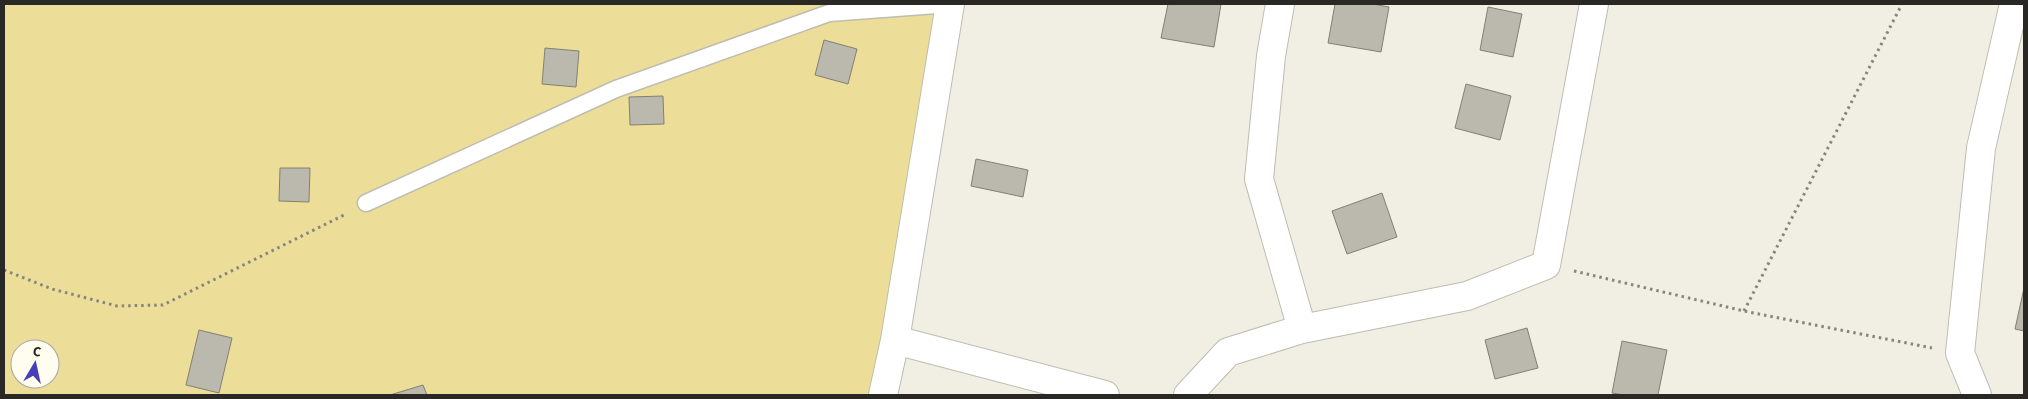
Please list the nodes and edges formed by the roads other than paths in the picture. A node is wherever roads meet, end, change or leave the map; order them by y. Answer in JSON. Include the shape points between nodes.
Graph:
{"nodes":[{"id":1,"x":950,"y":4,"type":"edge"},
{"id":2,"x":1280,"y":4,"type":"edge"},
{"id":3,"x":1594,"y":4,"type":"edge"},
{"id":4,"x":2014,"y":4,"type":"edge"},
{"id":5,"x":366,"y":203,"type":"road end"},
{"id":6,"x":1302,"y":329,"type":"junction"},
{"id":7,"x":894,"y":340,"type":"junction"},
{"id":8,"x":882,"y":395,"type":"edge"},
{"id":9,"x":1105,"y":395,"type":"edge"},
{"id":10,"x":1188,"y":395,"type":"edge"},
{"id":11,"x":1977,"y":395,"type":"edge"}],
"edges":[{"from":1,"to":5,"type":"lane","via":[[829,13],[616,89]]},
{"from":1,"to":7,"type":"street"},
{"from":2,"to":6,"type":"street","via":[[1271,56],[1259,179]]},
{"from":3,"to":6,"type":"street","via":[[1546,265],[1467,296]]},
{"from":4,"to":11,"type":"street","via":[[1980,148],[1960,353]]},
{"from":6,"to":10,"type":"street","via":[[1228,352]]},
{"from":7,"to":8,"type":"street"},
{"from":7,"to":9,"type":"street"}]}
